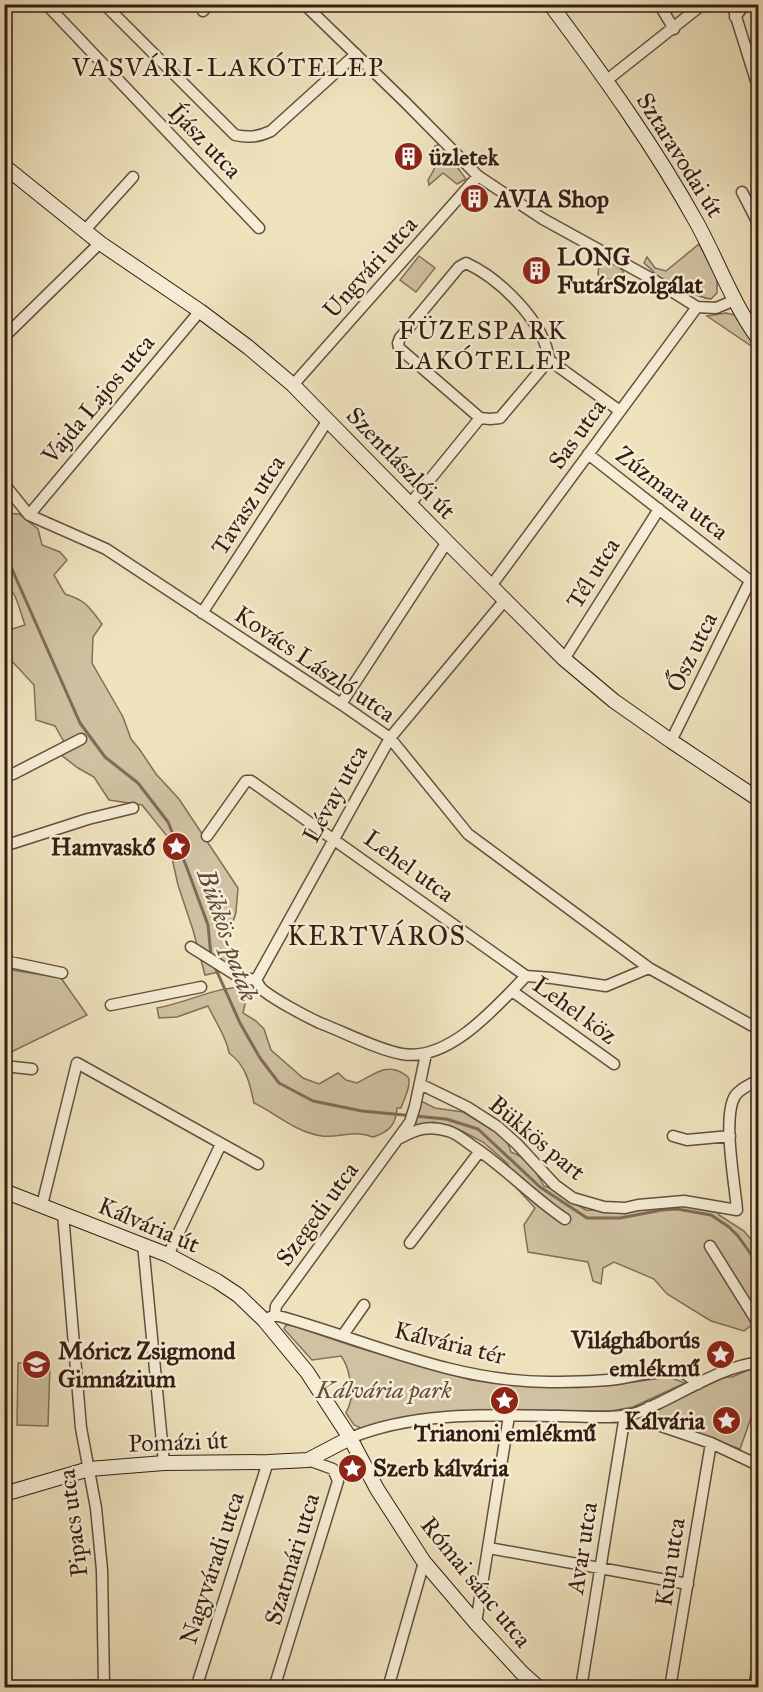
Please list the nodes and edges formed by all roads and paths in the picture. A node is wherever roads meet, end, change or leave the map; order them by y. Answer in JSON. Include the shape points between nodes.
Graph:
{"nodes":[{"id":1,"x":46,"y":4,"type":"edge"},
{"id":2,"x":104,"y":4,"type":"edge"},
{"id":3,"x":304,"y":4,"type":"edge"},
{"id":4,"x":550,"y":4,"type":"edge"},
{"id":5,"x":659,"y":4,"type":"edge"},
{"id":6,"x":703,"y":4,"type":"edge"},
{"id":7,"x":732,"y":4,"type":"edge"},
{"id":8,"x":744,"y":4,"type":"edge"},
{"id":9,"x":735,"y":17,"type":"junction"},
{"id":10,"x":674,"y":29,"type":"junction"},
{"id":11,"x":356,"y":54,"type":"junction"},
{"id":12,"x":607,"y":80,"type":"junction"},
{"id":13,"x":758,"y":86,"type":"edge"},
{"id":14,"x":4,"y":166,"type":"edge"},
{"id":15,"x":132,"y":177,"type":"dead end"},
{"id":16,"x":478,"y":177,"type":"junction"},
{"id":17,"x":742,"y":192,"type":"dead end"},
{"id":18,"x":759,"y":224,"type":"edge"},
{"id":19,"x":259,"y":228,"type":"dead end"},
{"id":20,"x":85,"y":230,"type":"junction"},
{"id":21,"x":100,"y":243,"type":"junction"},
{"id":22,"x":735,"y":300,"type":"junction"},
{"id":23,"x":697,"y":307,"type":"junction"},
{"id":24,"x":200,"y":310,"type":"junction"},
{"id":25,"x":4,"y":338,"type":"edge"},
{"id":26,"x":759,"y":338,"type":"edge"},
{"id":27,"x":549,"y":360,"type":"junction"},
{"id":28,"x":293,"y":385,"type":"junction"},
{"id":29,"x":620,"y":411,"type":"junction"},
{"id":30,"x":480,"y":418,"type":"junction"},
{"id":31,"x":328,"y":420,"type":"junction"},
{"id":32,"x":588,"y":454,"type":"junction"},
{"id":33,"x":4,"y":484,"type":"edge"},
{"id":34,"x":410,"y":504,"type":"junction"},
{"id":35,"x":658,"y":509,"type":"junction"},
{"id":36,"x":29,"y":515,"type":"junction"},
{"id":37,"x":447,"y":542,"type":"junction"},
{"id":38,"x":754,"y":584,"type":"edge"},
{"id":39,"x":491,"y":586,"type":"junction"},
{"id":40,"x":505,"y":600,"type":"junction"},
{"id":41,"x":202,"y":613,"type":"junction"},
{"id":42,"x":564,"y":659,"type":"junction"},
{"id":43,"x":341,"y":704,"type":"junction"},
{"id":44,"x":390,"y":738,"type":"junction"},
{"id":45,"x":81,"y":739,"type":"dead end"},
{"id":46,"x":671,"y":741,"type":"junction"},
{"id":47,"x":4,"y":776,"type":"edge"},
{"id":48,"x":758,"y":798,"type":"edge"},
{"id":49,"x":133,"y":808,"type":"dead end"},
{"id":50,"x":207,"y":836,"type":"dead end"},
{"id":51,"x":335,"y":839,"type":"junction"},
{"id":52,"x":4,"y":846,"type":"edge"},
{"id":53,"x":191,"y":947,"type":"dead end"},
{"id":54,"x":4,"y":956,"type":"edge"},
{"id":55,"x":649,"y":968,"type":"junction"},
{"id":56,"x":62,"y":973,"type":"dead end"},
{"id":57,"x":526,"y":976,"type":"junction"},
{"id":58,"x":256,"y":980,"type":"junction"},
{"id":59,"x":201,"y":987,"type":"dead end"},
{"id":60,"x":512,"y":991,"type":"junction"},
{"id":61,"x":111,"y":1005,"type":"dead end"},
{"id":62,"x":759,"y":1029,"type":"edge"},
{"id":63,"x":426,"y":1054,"type":"junction"},
{"id":64,"x":614,"y":1064,"type":"dead end"},
{"id":65,"x":4,"y":1066,"type":"edge"},
{"id":66,"x":32,"y":1069,"type":"dead end"},
{"id":67,"x":759,"y":1080,"type":"edge"},
{"id":68,"x":420,"y":1084,"type":"junction"},
{"id":69,"x":673,"y":1136,"type":"dead end"},
{"id":70,"x":730,"y":1136,"type":"junction"},
{"id":71,"x":397,"y":1139,"type":"junction"},
{"id":72,"x":221,"y":1144,"type":"junction"},
{"id":73,"x":480,"y":1151,"type":"junction"},
{"id":74,"x":258,"y":1164,"type":"dead end"},
{"id":75,"x":4,"y":1191,"type":"edge"},
{"id":76,"x":42,"y":1205,"type":"junction"},
{"id":77,"x":63,"y":1214,"type":"junction"},
{"id":78,"x":565,"y":1219,"type":"dead end"},
{"id":79,"x":410,"y":1243,"type":"dead end"},
{"id":80,"x":143,"y":1244,"type":"junction"},
{"id":81,"x":710,"y":1246,"type":"dead end"},
{"id":82,"x":168,"y":1255,"type":"junction"},
{"id":83,"x":364,"y":1305,"type":"dead end"},
{"id":84,"x":270,"y":1317,"type":"junction"},
{"id":85,"x":759,"y":1323,"type":"edge"},
{"id":86,"x":343,"y":1335,"type":"junction"},
{"id":87,"x":759,"y":1363,"type":"edge"},
{"id":88,"x":698,"y":1384,"type":"junction"},
{"id":89,"x":649,"y":1407,"type":"junction"},
{"id":90,"x":626,"y":1415,"type":"junction"},
{"id":91,"x":509,"y":1416,"type":"junction"},
{"id":92,"x":350,"y":1438,"type":"junction"},
{"id":93,"x":711,"y":1443,"type":"junction"},
{"id":94,"x":308,"y":1460,"type":"junction"},
{"id":95,"x":755,"y":1461,"type":"edge"},
{"id":96,"x":164,"y":1462,"type":"junction"},
{"id":97,"x":268,"y":1462,"type":"junction"},
{"id":98,"x":89,"y":1469,"type":"junction"},
{"id":99,"x":4,"y":1494,"type":"edge"},
{"id":100,"x":489,"y":1548,"type":"junction"},
{"id":101,"x":424,"y":1562,"type":"junction"},
{"id":102,"x":600,"y":1568,"type":"junction"},
{"id":103,"x":688,"y":1584,"type":"junction"},
{"id":104,"x":476,"y":1623,"type":"junction"},
{"id":105,"x":759,"y":1666,"type":"edge"},
{"id":106,"x":104,"y":1685,"type":"junction"},
{"id":107,"x":39,"y":1688,"type":"edge"},
{"id":108,"x":116,"y":1688,"type":"edge"},
{"id":109,"x":196,"y":1688,"type":"edge"},
{"id":110,"x":274,"y":1688,"type":"edge"},
{"id":111,"x":388,"y":1688,"type":"edge"},
{"id":112,"x":539,"y":1688,"type":"edge"},
{"id":113,"x":581,"y":1688,"type":"edge"},
{"id":114,"x":670,"y":1688,"type":"edge"},
{"id":115,"x":754,"y":1688,"type":"edge"}],
"edges":[{"from":1,"to":19,"type":"street","name":"Íjász utca"},
{"from":2,"to":11,"type":"street","via":[[235,135],[259,137],[271,131]]},
{"from":3,"to":11,"type":"street"},
{"from":4,"to":12,"type":"street","name":"Sztaravodai út"},
{"from":5,"to":10,"type":"street"},
{"from":6,"to":10,"type":"street"},
{"from":7,"to":9,"type":"street"},
{"from":8,"to":9,"type":"street"},
{"from":9,"to":13,"type":"street"},
{"from":10,"to":12,"type":"street"},
{"from":11,"to":16,"type":"street"},
{"from":12,"to":22,"type":"street","name":"Sztaravodai út","via":[[698,225]]},
{"from":14,"to":20,"type":"street","name":"Szentlászlói út"},
{"from":15,"to":20,"type":"street"},
{"from":16,"to":23,"type":"street"},
{"from":16,"to":28,"type":"street","name":"Ungvári utca"},
{"from":17,"to":18,"type":"street"},
{"from":20,"to":21,"type":"street","name":"Szentlászlói út"},
{"from":21,"to":24,"type":"street","name":"Szentlászlói út"},
{"from":21,"to":25,"type":"street"},
{"from":22,"to":23,"type":"street","via":[[716,308]]},
{"from":22,"to":26,"type":"street","name":"Sztaravodai út"},
{"from":23,"to":29,"type":"street","name":"Sas utca"},
{"from":24,"to":28,"type":"street","name":"Szentlászlói út"},
{"from":24,"to":36,"type":"street","name":"Vajda Lajos utca"},
{"from":27,"to":29,"type":"street"},
{"from":27,"to":30,"type":"street","via":[[500,417]]},
{"from":27,"to":30,"type":"street","via":[[548,349],[534,322],[519,304],[476,267],[466,263],[459,267],[398,343],[404,353]]},
{"from":28,"to":31,"type":"street","name":"Szentlászlói út"},
{"from":29,"to":32,"type":"street","name":"Sas utca"},
{"from":30,"to":34,"type":"street"},
{"from":31,"to":34,"type":"street","name":"Szentlászlói út"},
{"from":31,"to":41,"type":"street","name":"Tavasz utca"},
{"from":32,"to":35,"type":"street","name":"Zúzmara utca"},
{"from":32,"to":39,"type":"street","name":"Sas utca"},
{"from":33,"to":36,"type":"street","name":"Kovács László utca"},
{"from":34,"to":37,"type":"street","name":"Szentlászlói út"},
{"from":35,"to":38,"type":"street","name":"Zúzmara utca"},
{"from":35,"to":42,"type":"street","name":"Tél utca"},
{"from":36,"to":41,"type":"street","name":"Kovács László utca","via":[[106,549]]},
{"from":37,"to":39,"type":"street","name":"Szentlászlói út"},
{"from":37,"to":43,"type":"street"},
{"from":38,"to":46,"type":"street","name":"Ősz utca"},
{"from":39,"to":40,"type":"street","name":"Szentlászlói út"},
{"from":40,"to":42,"type":"street","name":"Szentlászlói út"},
{"from":40,"to":44,"type":"street","name":"Lévay utca"},
{"from":41,"to":43,"type":"street","name":"Kovács László utca"},
{"from":42,"to":46,"type":"street","name":"Szentlászlói út"},
{"from":43,"to":44,"type":"street","name":"Kovács László utca"},
{"from":44,"to":51,"type":"street","name":"Lévay utca"},
{"from":44,"to":55,"type":"street","name":"Kovács László utca","via":[[468,834]]},
{"from":45,"to":47,"type":"street"},
{"from":46,"to":48,"type":"street","name":"Szentlászlói út"},
{"from":49,"to":52,"type":"street"},
{"from":50,"to":51,"type":"street","name":"Lehel utca","via":[[246,781],[251,781]]},
{"from":51,"to":57,"type":"street","name":"Lehel utca"},
{"from":51,"to":58,"type":"street","name":"Lévay utca"},
{"from":53,"to":58,"type":"street","via":[[239,977]]},
{"from":54,"to":56,"type":"street","via":[[10,962]]},
{"from":55,"to":57,"type":"street","via":[[606,986]]},
{"from":55,"to":62,"type":"street","name":"Kovács László utca"},
{"from":57,"to":60,"type":"street"},
{"from":58,"to":63,"type":"street","via":[[262,990],[313,1020],[390,1052]]},
{"from":59,"to":61,"type":"street"},
{"from":60,"to":63,"type":"street","via":[[465,1035]]},
{"from":60,"to":64,"type":"street","name":"Lehel köz"},
{"from":63,"to":68,"type":"street","name":"Szegedi utca"},
{"from":65,"to":66,"type":"street"},
{"from":67,"to":70,"type":"street","via":[[736,1094],[729,1114]]},
{"from":68,"to":70,"type":"street","name":"Bükkös part","via":[[498,1127],[573,1198],[604,1207],[684,1201],[738,1210]]},
{"from":68,"to":71,"type":"street","name":"Szegedi utca","via":[[413,1115]]},
{"from":69,"to":70,"type":"street","via":[[687,1140]]},
{"from":71,"to":73,"type":"street","name":"Bükkös part","via":[[416,1130],[434,1128],[451,1131]]},
{"from":71,"to":84,"type":"street","name":"Szegedi utca"},
{"from":72,"to":74,"type":"street"},
{"from":72,"to":76,"type":"street","via":[[78,1063]]},
{"from":72,"to":82,"type":"street"},
{"from":73,"to":78,"type":"street","name":"Bükkös part"},
{"from":73,"to":79,"type":"street"},
{"from":75,"to":76,"type":"street","name":"Kálvária út"},
{"from":76,"to":77,"type":"street","name":"Kálvária út"},
{"from":77,"to":80,"type":"street","name":"Kálvária út"},
{"from":77,"to":98,"type":"street","name":"Pipacs utca","via":[[81,1428]]},
{"from":80,"to":82,"type":"street","name":"Kálvária út"},
{"from":80,"to":96,"type":"street"},
{"from":81,"to":85,"type":"street"},
{"from":82,"to":84,"type":"street","name":"Kálvária út","via":[[217,1281]]},
{"from":83,"to":86,"type":"street"},
{"from":84,"to":86,"type":"street","name":"Kálvária tér"},
{"from":84,"to":92,"type":"street","name":"Kálvária út"},
{"from":86,"to":88,"type":"street","name":"Kálvária tér","via":[[475,1376],[578,1382],[674,1370],[687,1374]]},
{"from":87,"to":88,"type":"street","via":[[747,1363]]},
{"from":88,"to":89,"type":"street"},
{"from":89,"to":90,"type":"street"},
{"from":89,"to":93,"type":"street","via":[[647,1417],[658,1425]]},
{"from":90,"to":91,"type":"street"},
{"from":90,"to":102,"type":"street","name":"Avar utca"},
{"from":91,"to":92,"type":"street","via":[[426,1419],[370,1429]]},
{"from":91,"to":100,"type":"street"},
{"from":92,"to":94,"type":"street","name":"Pomázi út"},
{"from":92,"to":101,"type":"street","name":"Római sánc utca"},
{"from":93,"to":95,"type":"street"},
{"from":93,"to":103,"type":"street","name":"Kun utca"},
{"from":94,"to":97,"type":"street","name":"Pomázi út"},
{"from":94,"to":110,"type":"street","name":"Szatmári utca","via":[[333,1470],[338,1481]]},
{"from":96,"to":97,"type":"street","name":"Pomázi út"},
{"from":96,"to":98,"type":"street","name":"Pomázi út"},
{"from":97,"to":109,"type":"street","name":"Nagyváradi utca"},
{"from":98,"to":99,"type":"street","name":"Pomázi út"},
{"from":98,"to":106,"type":"street","name":"Pipacs utca","via":[[102,1570]]},
{"from":100,"to":102,"type":"street"},
{"from":100,"to":104,"type":"street"},
{"from":101,"to":104,"type":"street","name":"Római sánc utca"},
{"from":101,"to":111,"type":"street"},
{"from":102,"to":103,"type":"street"},
{"from":102,"to":113,"type":"street","name":"Avar utca"},
{"from":103,"to":114,"type":"street","name":"Kun utca"},
{"from":104,"to":112,"type":"street","name":"Római sánc utca"},
{"from":105,"to":115,"type":"street"},
{"from":106,"to":107,"type":"street"},
{"from":106,"to":108,"type":"street"}]}
